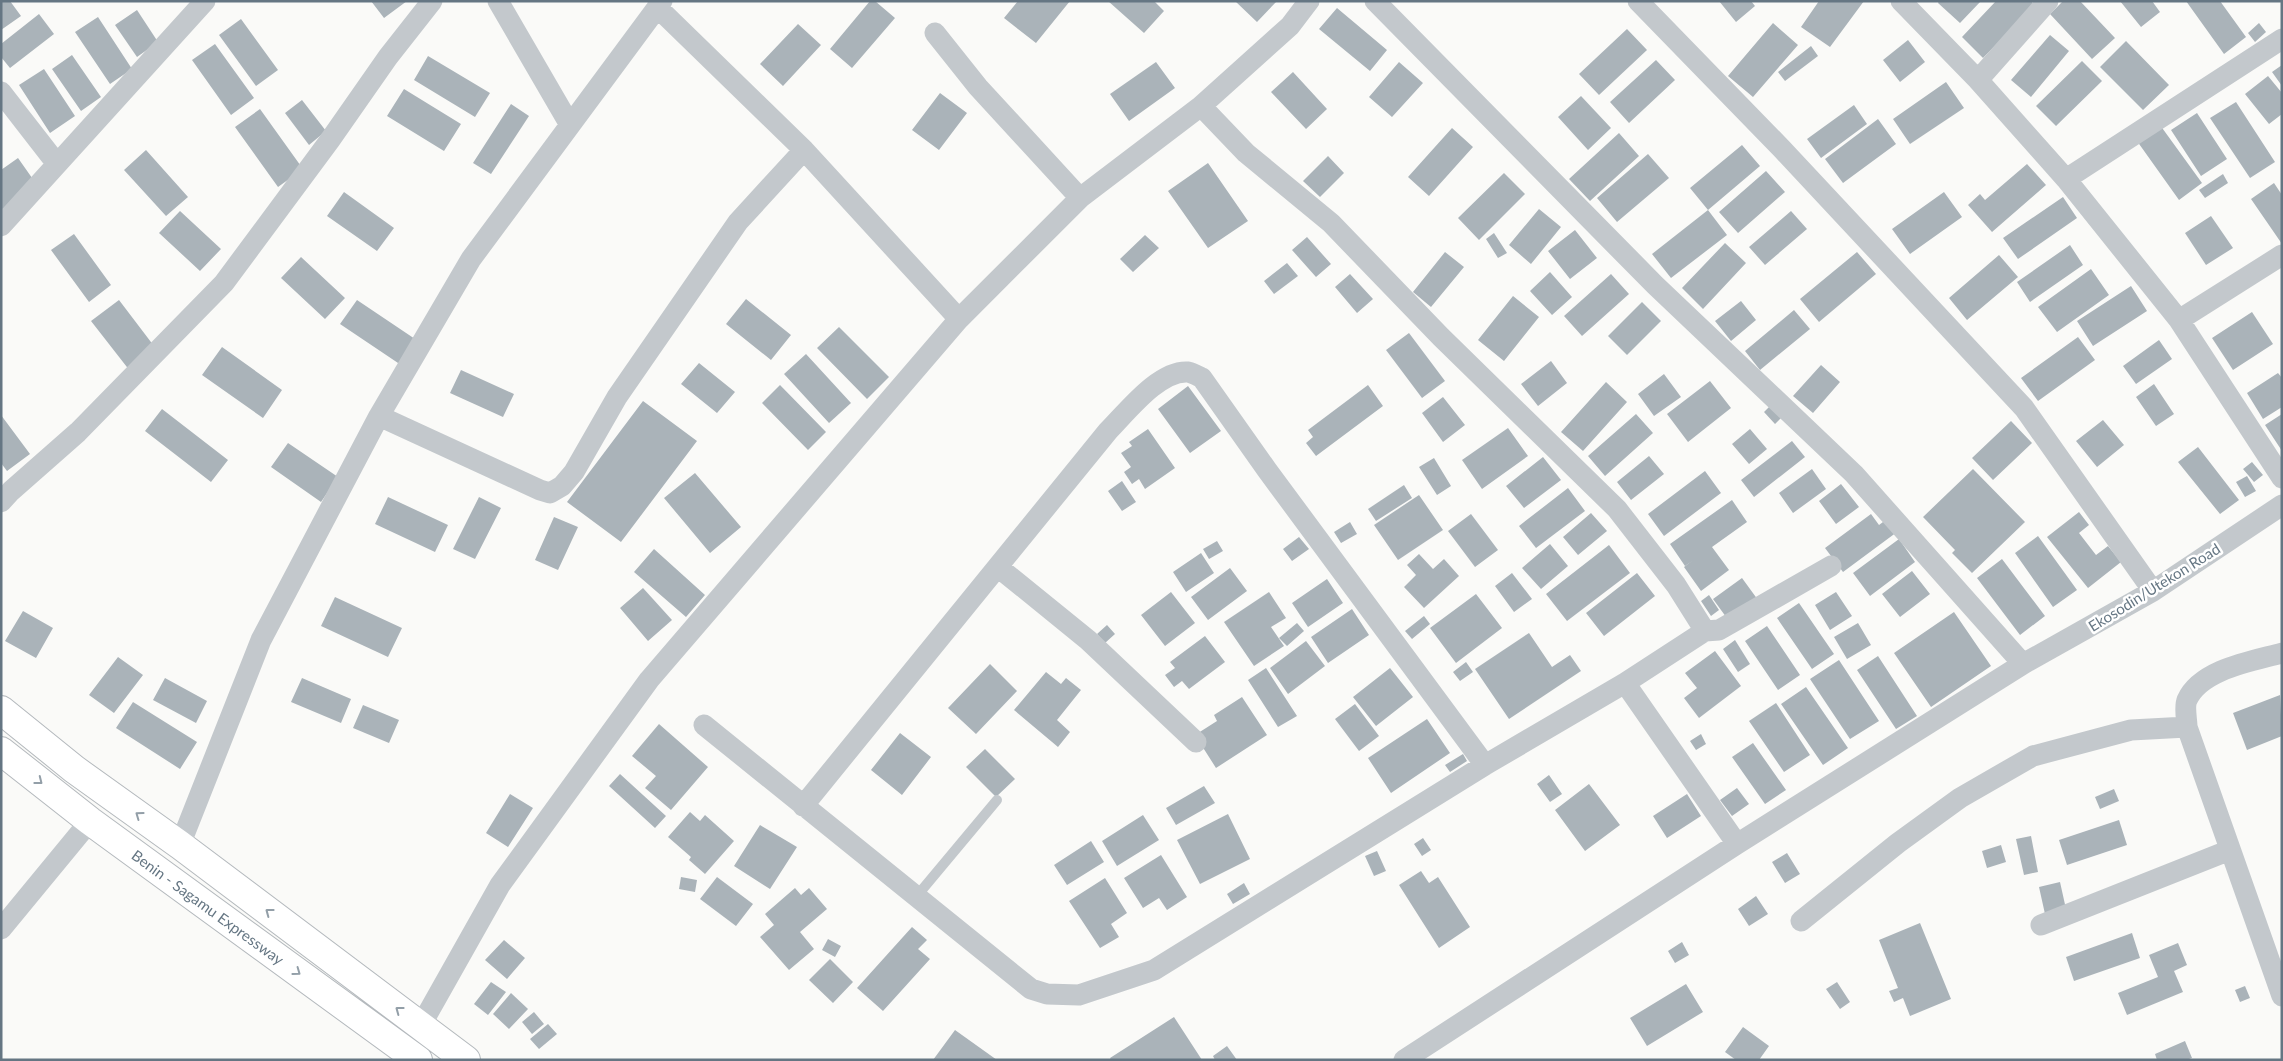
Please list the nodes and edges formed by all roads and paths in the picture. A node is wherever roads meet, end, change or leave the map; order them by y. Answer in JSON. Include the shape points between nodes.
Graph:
{"nodes":[{"id":1,"x":205,"y":1,"type":"edge"},
{"id":2,"x":432,"y":1,"type":"edge"},
{"id":3,"x":498,"y":1,"type":"edge"},
{"id":4,"x":1309,"y":1,"type":"edge"},
{"id":5,"x":1375,"y":1,"type":"edge"},
{"id":6,"x":1638,"y":1,"type":"edge"},
{"id":7,"x":1901,"y":1,"type":"edge"},
{"id":8,"x":2048,"y":1,"type":"edge"},
{"id":9,"x":660,"y":4,"type":"edge"},
{"id":10,"x":934,"y":33,"type":"dead end"},
{"id":11,"x":2282,"y":39,"type":"edge"},
{"id":12,"x":1978,"y":80,"type":"junction"},
{"id":13,"x":1,"y":92,"type":"edge"},
{"id":14,"x":1201,"y":106,"type":"junction"},
{"id":15,"x":570,"y":125,"type":"junction"},
{"id":16,"x":804,"y":150,"type":"junction"},
{"id":17,"x":57,"y":164,"type":"junction"},
{"id":18,"x":2066,"y":179,"type":"junction"},
{"id":19,"x":1080,"y":198,"type":"junction"},
{"id":20,"x":1,"y":226,"type":"edge"},
{"id":21,"x":2282,"y":256,"type":"edge"},
{"id":22,"x":959,"y":319,"type":"junction"},
{"id":23,"x":2179,"y":320,"type":"junction"},
{"id":24,"x":379,"y":416,"type":"junction"},
{"id":25,"x":2282,"y":478,"type":"edge"},
{"id":26,"x":1,"y":502,"type":"edge"},
{"id":27,"x":2282,"y":505,"type":"edge"},
{"id":28,"x":1831,"y":566,"type":"dead end"},
{"id":29,"x":998,"y":567,"type":"junction"},
{"id":30,"x":2153,"y":591,"type":"junction"},
{"id":31,"x":1705,"y":631,"type":"junction"},
{"id":32,"x":2282,"y":653,"type":"edge"},
{"id":33,"x":2023,"y":664,"type":"junction"},
{"id":34,"x":1625,"y":683,"type":"junction"},
{"id":35,"x":1,"y":710,"type":"edge"},
{"id":36,"x":704,"y":725,"type":"dead end"},
{"id":37,"x":2187,"y":727,"type":"junction"},
{"id":38,"x":1196,"y":742,"type":"dead end"},
{"id":39,"x":1,"y":751,"type":"edge"},
{"id":40,"x":1485,"y":765,"type":"junction"},
{"id":41,"x":997,"y":800,"type":"dead end"},
{"id":42,"x":803,"y":806,"type":"junction"},
{"id":43,"x":90,"y":821,"type":"junction"},
{"id":44,"x":1737,"y":844,"type":"junction"},
{"id":45,"x":180,"y":845,"type":"junction"},
{"id":46,"x":2230,"y":850,"type":"junction"},
{"id":47,"x":916,"y":897,"type":"junction"},
{"id":48,"x":1801,"y":921,"type":"dead end"},
{"id":49,"x":2041,"y":925,"type":"dead end"},
{"id":50,"x":1,"y":929,"type":"edge"},
{"id":51,"x":2282,"y":996,"type":"edge"},
{"id":52,"x":420,"y":1027,"type":"junction"},
{"id":53,"x":418,"y":1060,"type":"edge"},
{"id":54,"x":466,"y":1060,"type":"edge"},
{"id":55,"x":1404,"y":1060,"type":"edge"}],
"edges":[{"from":1,"to":17,"type":"street"},
{"from":2,"to":26,"type":"street","via":[[388,56],[224,283],[78,432]]},
{"from":3,"to":15,"type":"street"},
{"from":4,"to":14,"type":"street","via":[[1290,26]]},
{"from":5,"to":33,"type":"street","via":[[1655,285],[1854,474]]},
{"from":6,"to":30,"type":"street","via":[[1782,149],[2024,408]]},
{"from":7,"to":12,"type":"street"},
{"from":8,"to":12,"type":"street"},
{"from":9,"to":15,"type":"street"},
{"from":9,"to":16,"type":"street"},
{"from":10,"to":19,"type":"street","via":[[978,87]]},
{"from":11,"to":18,"type":"street"},
{"from":12,"to":18,"type":"street"},
{"from":13,"to":17,"type":"street"},
{"from":14,"to":19,"type":"street"},
{"from":14,"to":31,"type":"street","via":[[1246,153],[1331,223],[1441,337],[1617,509],[1676,585]]},
{"from":15,"to":24,"type":"street","via":[[471,259]]},
{"from":16,"to":22,"type":"street"},
{"from":16,"to":24,"type":"street","via":[[738,222],[617,397],[574,472],[562,486],[550,493],[540,490]]},
{"from":17,"to":20,"type":"street"},
{"from":18,"to":23,"type":"street"},
{"from":19,"to":22,"type":"street"},
{"from":21,"to":23,"type":"street"},
{"from":22,"to":52,"type":"street","via":[[649,680],[500,885]]},
{"from":23,"to":25,"type":"street"},
{"from":24,"to":45,"type":"street","via":[[261,640]]},
{"from":27,"to":30,"type":"street","name":"Ekosodin/Utekon Road"},
{"from":28,"to":31,"type":"street","via":[[1719,630]]},
{"from":29,"to":38,"type":"street","via":[[1088,640]]},
{"from":29,"to":40,"type":"street","via":[[1108,431],[1163,379],[1189,372],[1202,378]]},
{"from":29,"to":42,"type":"street"},
{"from":30,"to":33,"type":"street","name":"Ekosodin/Utekon Road"},
{"from":31,"to":34,"type":"street"},
{"from":32,"to":37,"type":"street","via":[[2230,667],[2199,684],[2187,701]]},
{"from":33,"to":44,"type":"street","name":"Ekosodin/Utekon Road"},
{"from":34,"to":40,"type":"street"},
{"from":34,"to":44,"type":"street"},
{"from":45,"to":35,"type":"highway","one_way":true,"via":[[74,769]]},
{"from":36,"to":42,"type":"street"},
{"from":37,"to":46,"type":"street"},
{"from":37,"to":48,"type":"street","via":[[2131,730],[2033,756],[1960,798]]},
{"from":39,"to":43,"type":"highway","name":"Benin - Sagamu Expressway","one_way":true},
{"from":40,"to":47,"type":"street","via":[[1154,970],[1079,995],[1047,994],[1031,989]]},
{"from":41,"to":47,"type":"lane"},
{"from":42,"to":47,"type":"street"},
{"from":43,"to":50,"type":"street"},
{"from":43,"to":53,"type":"highway","name":"Benin - Sagamu Expressway","one_way":true},
{"from":44,"to":55,"type":"street","name":"Ekosodin/Utekon Road"},
{"from":52,"to":45,"type":"highway","one_way":true},
{"from":46,"to":49,"type":"street"},
{"from":46,"to":51,"type":"street"},
{"from":52,"to":54,"type":"highway"}]}
